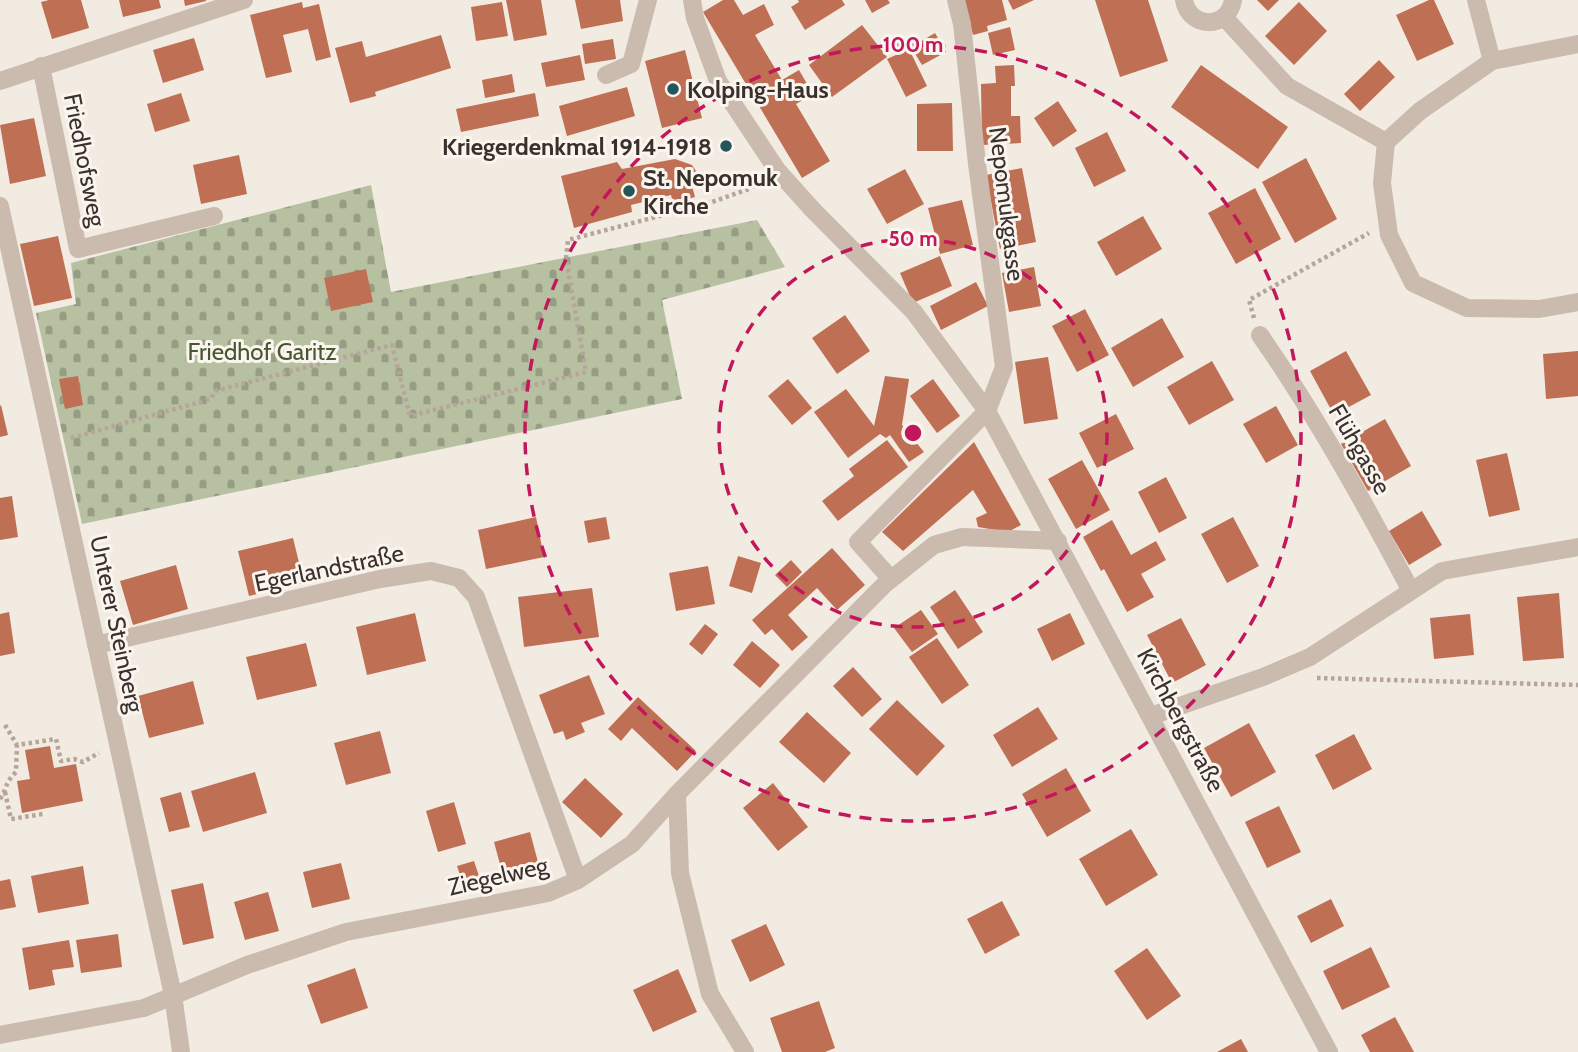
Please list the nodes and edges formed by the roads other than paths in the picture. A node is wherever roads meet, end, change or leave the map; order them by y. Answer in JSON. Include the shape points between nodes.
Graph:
{"nodes":[{"id":1,"x":244,"y":0,"type":"edge"},
{"id":2,"x":648,"y":0,"type":"edge"},
{"id":3,"x":692,"y":0,"type":"edge"},
{"id":4,"x":957,"y":0,"type":"edge"},
{"id":5,"x":1184,"y":0,"type":"edge"},
{"id":6,"x":1233,"y":0,"type":"edge"},
{"id":7,"x":1475,"y":0,"type":"edge"},
{"id":8,"x":1224,"y":18,"type":"junction"},
{"id":9,"x":1578,"y":44,"type":"edge"},
{"id":10,"x":1492,"y":61,"type":"junction"},
{"id":11,"x":41,"y":66,"type":"junction"},
{"id":12,"x":606,"y":75,"type":"dead end"},
{"id":13,"x":0,"y":80,"type":"edge"},
{"id":14,"x":1386,"y":142,"type":"junction"},
{"id":15,"x":0,"y":206,"type":"edge"},
{"id":16,"x":214,"y":216,"type":"dead end"},
{"id":17,"x":1578,"y":302,"type":"edge"},
{"id":18,"x":1260,"y":335,"type":"road end"},
{"id":19,"x":987,"y":411,"type":"junction"},
{"id":20,"x":1058,"y":541,"type":"junction"},
{"id":21,"x":1578,"y":547,"type":"edge"},
{"id":22,"x":891,"y":579,"type":"junction"},
{"id":23,"x":1411,"y":592,"type":"junction"},
{"id":24,"x":96,"y":645,"type":"junction"},
{"id":25,"x":1151,"y":716,"type":"junction"},
{"id":26,"x":677,"y":794,"type":"junction"},
{"id":27,"x":578,"y":880,"type":"junction"},
{"id":28,"x":173,"y":995,"type":"junction"},
{"id":29,"x":0,"y":1035,"type":"edge"},
{"id":30,"x":181,"y":1052,"type":"edge"},
{"id":31,"x":746,"y":1052,"type":"edge"},
{"id":32,"x":1329,"y":1052,"type":"edge"}],
"edges":[{"from":1,"to":11,"type":"street"},
{"from":2,"to":12,"type":"street","via":[[631,64]]},
{"from":3,"to":19,"type":"street","name":"Kirchbergstraße","via":[[718,80],[777,170],[914,312]]},
{"from":4,"to":19,"type":"street","name":"Nepomukgasse","via":[[1004,368]]},
{"from":5,"to":8,"type":"street","via":[[1187,11],[1200,22]]},
{"from":6,"to":8,"type":"street"},
{"from":7,"to":10,"type":"street"},
{"from":8,"to":14,"type":"street","via":[[1287,86]]},
{"from":9,"to":10,"type":"street"},
{"from":10,"to":14,"type":"street","via":[[1420,111]]},
{"from":11,"to":13,"type":"street"},
{"from":11,"to":16,"type":"street","name":"Friedhofsweg","via":[[78,250]]},
{"from":14,"to":17,"type":"street","via":[[1382,183],[1389,235],[1413,283],[1467,308],[1539,309]]},
{"from":15,"to":24,"type":"street","name":"Unterer Steinberg"},
{"from":18,"to":23,"type":"street","name":"Flühgasse","via":[[1291,379]]},
{"from":19,"to":20,"type":"street","name":"Kirchbergstraße"},
{"from":19,"to":22,"type":"street","via":[[858,542]]},
{"from":20,"to":22,"type":"street","name":"Ziegelweg","via":[[962,537],[934,545]]},
{"from":20,"to":25,"type":"street","name":"Kirchbergstraße"},
{"from":21,"to":23,"type":"street","via":[[1442,571]]},
{"from":22,"to":26,"type":"street","name":"Ziegelweg"},
{"from":23,"to":25,"type":"street","via":[[1310,657]]},
{"from":24,"to":27,"type":"street","name":"Egerlandstraße","via":[[380,579],[431,571],[458,578],[476,597]]},
{"from":24,"to":28,"type":"street","name":"Unterer Steinberg"},
{"from":25,"to":32,"type":"street","name":"Kirchbergstraße"},
{"from":26,"to":27,"type":"street","name":"Ziegelweg","via":[[632,844]]},
{"from":26,"to":31,"type":"street","via":[[680,873],[710,994]]},
{"from":27,"to":28,"type":"street","name":"Ziegelweg","via":[[548,892],[346,932]]},
{"from":28,"to":29,"type":"street","name":"Ziegelweg","via":[[144,1008]]},
{"from":28,"to":30,"type":"street","name":"Unterer Steinberg"}]}
